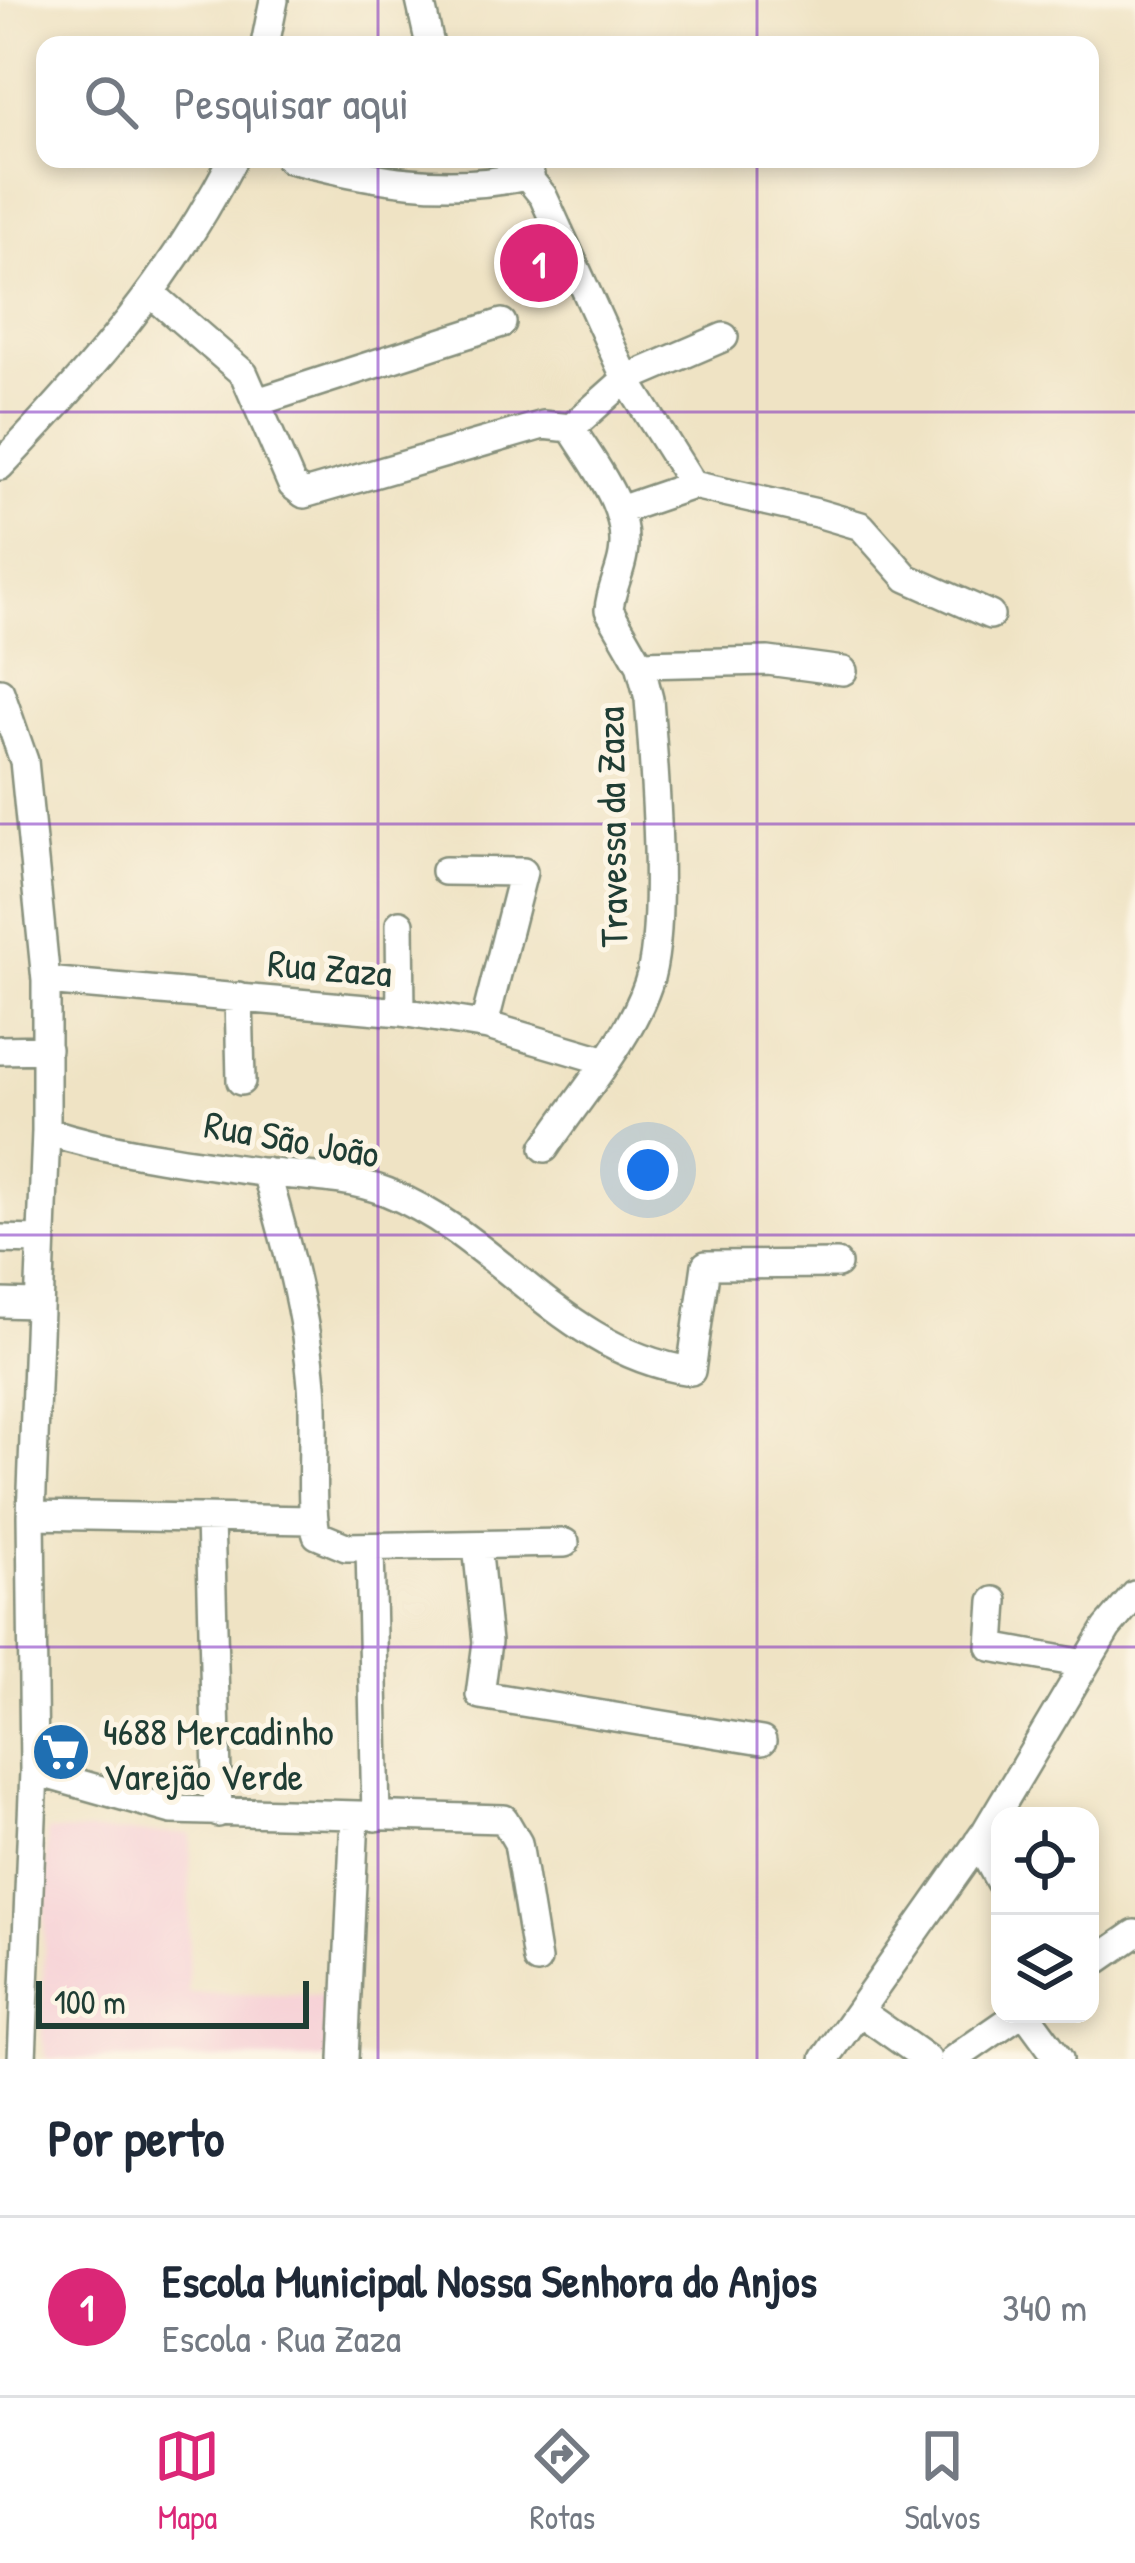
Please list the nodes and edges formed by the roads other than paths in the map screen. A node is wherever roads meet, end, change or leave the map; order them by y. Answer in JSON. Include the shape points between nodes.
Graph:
{"nodes":[{"id":1,"x":274,"y":0,"type":"edge"},
{"id":2,"x":420,"y":0,"type":"edge"},
{"id":3,"x":267,"y":36,"type":"edge"},
{"id":4,"x":428,"y":36,"type":"edge"},
{"id":5,"x":228,"y":168,"type":"edge"},
{"id":6,"x":334,"y":168,"type":"edge"},
{"id":7,"x":519,"y":168,"type":"edge"},
{"id":8,"x":522,"y":168,"type":"edge"},
{"id":9,"x":153,"y":295,"type":"junction"},
{"id":10,"x":502,"y":323,"type":"dead end"},
{"id":11,"x":724,"y":337,"type":"dead end"},
{"id":12,"x":626,"y":379,"type":"junction"},
{"id":13,"x":260,"y":401,"type":"junction"},
{"id":14,"x":572,"y":428,"type":"junction"},
{"id":15,"x":0,"y":466,"type":"edge"},
{"id":16,"x":693,"y":485,"type":"junction"},
{"id":17,"x":620,"y":510,"type":"junction"},
{"id":18,"x":990,"y":615,"type":"dead end"},
{"id":19,"x":640,"y":664,"type":"junction"},
{"id":20,"x":843,"y":671,"type":"dead end"},
{"id":21,"x":0,"y":692,"type":"edge"},
{"id":22,"x":445,"y":871,"type":"dead end"},
{"id":23,"x":400,"y":924,"type":"dead end"},
{"id":24,"x":46,"y":981,"type":"junction"},
{"id":25,"x":239,"y":998,"type":"junction"},
{"id":26,"x":401,"y":1012,"type":"junction"},
{"id":27,"x":484,"y":1025,"type":"junction"},
{"id":28,"x":47,"y":1049,"type":"junction"},
{"id":29,"x":0,"y":1050,"type":"edge"},
{"id":30,"x":603,"y":1060,"type":"junction"},
{"id":31,"x":241,"y":1081,"type":"dead end"},
{"id":32,"x":46,"y":1131,"type":"junction"},
{"id":33,"x":545,"y":1148,"type":"dead end"},
{"id":34,"x":266,"y":1172,"type":"junction"},
{"id":35,"x":0,"y":1239,"type":"edge"},
{"id":36,"x":38,"y":1240,"type":"junction"},
{"id":37,"x":837,"y":1264,"type":"dead end"},
{"id":38,"x":0,"y":1304,"type":"edge"},
{"id":39,"x":35,"y":1304,"type":"junction"},
{"id":40,"x":31,"y":1515,"type":"junction"},
{"id":41,"x":210,"y":1519,"type":"junction"},
{"id":42,"x":312,"y":1520,"type":"junction"},
{"id":43,"x":565,"y":1543,"type":"dead end"},
{"id":44,"x":477,"y":1545,"type":"junction"},
{"id":45,"x":370,"y":1547,"type":"junction"},
{"id":46,"x":1135,"y":1595,"type":"edge"},
{"id":47,"x":994,"y":1601,"type":"dead end"},
{"id":48,"x":1085,"y":1664,"type":"junction"},
{"id":49,"x":762,"y":1741,"type":"dead end"},
{"id":50,"x":34,"y":1772,"type":"junction"},
{"id":51,"x":218,"y":1813,"type":"junction"},
{"id":52,"x":365,"y":1816,"type":"junction"},
{"id":53,"x":979,"y":1842,"type":"junction"},
{"id":54,"x":991,"y":1865,"type":"edge"},
{"id":55,"x":1135,"y":1934,"type":"edge"},
{"id":56,"x":1099,"y":1959,"type":"edge"},
{"id":57,"x":537,"y":1960,"type":"dead end"},
{"id":58,"x":859,"y":2011,"type":"junction"},
{"id":59,"x":1009,"y":2023,"type":"edge"},
{"id":60,"x":1030,"y":2023,"type":"edge"},
{"id":61,"x":22,"y":2059,"type":"edge"},
{"id":62,"x":344,"y":2059,"type":"edge"},
{"id":63,"x":825,"y":2059,"type":"edge"},
{"id":64,"x":927,"y":2059,"type":"edge"},
{"id":65,"x":953,"y":2059,"type":"edge"},
{"id":66,"x":1059,"y":2059,"type":"edge"}],
"edges":[{"from":1,"to":3,"type":"street"},
{"from":2,"to":4,"type":"street"},
{"from":5,"to":9,"type":"street"},
{"from":6,"to":7,"type":"street","via":[[435,188],[484,186]]},
{"from":8,"to":12,"type":"street","via":[[564,236]]},
{"from":9,"to":13,"type":"street","via":[[231,358]]},
{"from":9,"to":15,"type":"street"},
{"from":10,"to":13,"type":"street"},
{"from":11,"to":12,"type":"street"},
{"from":12,"to":14,"type":"street"},
{"from":12,"to":16,"type":"street"},
{"from":13,"to":14,"type":"street","via":[[286,473],[304,494],[542,425]]},
{"from":14,"to":17,"type":"street"},
{"from":16,"to":17,"type":"street"},
{"from":16,"to":18,"type":"street","via":[[861,526],[907,578]]},
{"from":17,"to":19,"type":"street","name":"Travessa da Zaza","via":[[624,550],[609,610]]},
{"from":19,"to":20,"type":"street","via":[[768,661]]},
{"from":19,"to":30,"type":"street","name":"Travessa da Zaza","via":[[651,732],[653,967],[629,1028]]},
{"from":21,"to":24,"type":"street","via":[[24,761]]},
{"from":22,"to":27,"type":"street","via":[[523,872]]},
{"from":23,"to":26,"type":"street"},
{"from":24,"to":25,"type":"street","name":"Rua Zaza"},
{"from":24,"to":28,"type":"street"},
{"from":25,"to":26,"type":"street","name":"Rua Zaza"},
{"from":25,"to":31,"type":"street"},
{"from":26,"to":27,"type":"street","name":"Rua Zaza"},
{"from":27,"to":30,"type":"street","name":"Rua Zaza"},
{"from":28,"to":29,"type":"street"},
{"from":28,"to":32,"type":"street"},
{"from":30,"to":33,"type":"street","name":"Travessa da Zaza"},
{"from":32,"to":34,"type":"street","name":"Rua São João"},
{"from":32,"to":36,"type":"street"},
{"from":34,"to":37,"type":"street","name":"Rua São João","via":[[353,1181],[408,1202],[595,1338],[662,1366],[692,1370],[706,1264]]},
{"from":34,"to":42,"type":"street","via":[[306,1337],[316,1445]]},
{"from":35,"to":36,"type":"street"},
{"from":36,"to":39,"type":"street"},
{"from":38,"to":39,"type":"street"},
{"from":39,"to":40,"type":"street"},
{"from":40,"to":41,"type":"street"},
{"from":40,"to":50,"type":"street"},
{"from":41,"to":42,"type":"street"},
{"from":41,"to":51,"type":"street"},
{"from":42,"to":45,"type":"street","via":[[327,1543]]},
{"from":43,"to":44,"type":"street"},
{"from":44,"to":45,"type":"street"},
{"from":44,"to":49,"type":"street","via":[[487,1642],[480,1695]]},
{"from":45,"to":52,"type":"street"},
{"from":46,"to":48,"type":"street"},
{"from":47,"to":48,"type":"street","via":[[992,1647]]},
{"from":48,"to":53,"type":"street"},
{"from":50,"to":51,"type":"street","via":[[160,1807]]},
{"from":50,"to":61,"type":"street"},
{"from":51,"to":52,"type":"street"},
{"from":52,"to":57,"type":"street","via":[[509,1822]]},
{"from":52,"to":62,"type":"street"},
{"from":53,"to":54,"type":"street"},
{"from":53,"to":58,"type":"street"},
{"from":55,"to":56,"type":"street"},
{"from":58,"to":63,"type":"street"},
{"from":58,"to":64,"type":"street"},
{"from":59,"to":65,"type":"street"},
{"from":60,"to":66,"type":"street"}]}
